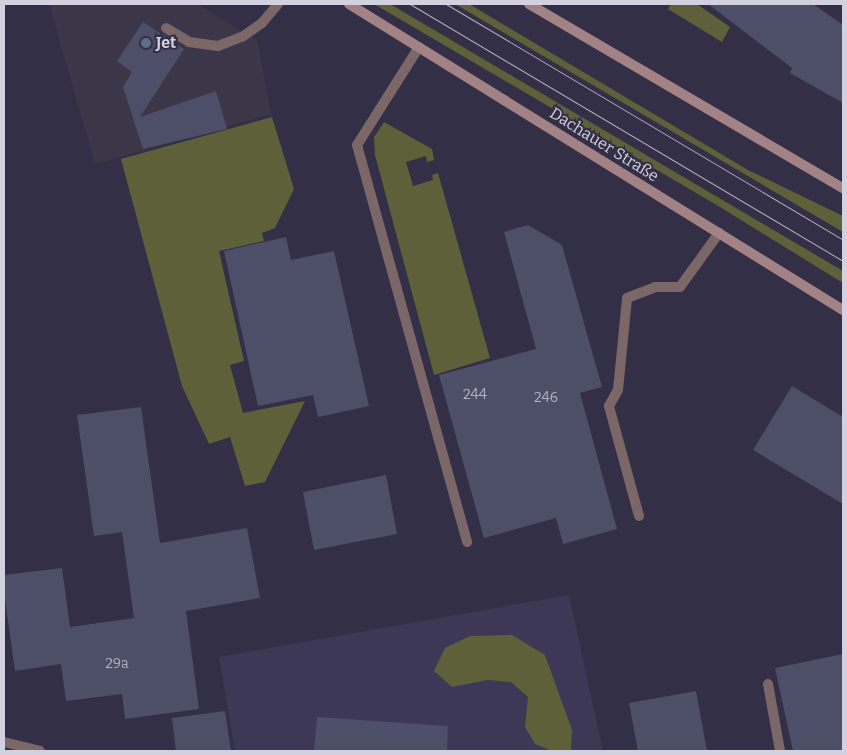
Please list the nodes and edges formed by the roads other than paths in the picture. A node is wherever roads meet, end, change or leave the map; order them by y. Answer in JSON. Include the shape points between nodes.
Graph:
{"nodes":[{"id":1,"x":278,"y":4,"type":"edge"},
{"id":2,"x":349,"y":4,"type":"edge"},
{"id":3,"x":530,"y":4,"type":"edge"},
{"id":4,"x":166,"y":28,"type":"dead end"},
{"id":5,"x":419,"y":47,"type":"junction"},
{"id":6,"x":843,"y":188,"type":"edge"},
{"id":7,"x":718,"y":233,"type":"junction"},
{"id":8,"x":843,"y":310,"type":"edge"},
{"id":9,"x":639,"y":516,"type":"dead end"},
{"id":10,"x":467,"y":542,"type":"dead end"},
{"id":11,"x":768,"y":684,"type":"dead end"},
{"id":12,"x":4,"y":742,"type":"edge"},
{"id":13,"x":40,"y":751,"type":"edge"},
{"id":14,"x":780,"y":751,"type":"edge"}],
"edges":[{"from":1,"to":4,"type":"street","via":[[262,23],[242,37],[218,46],[189,42]]},
{"from":2,"to":5,"type":"main road","name":"Dachauer Straße"},
{"from":3,"to":6,"type":"main road"},
{"from":5,"to":7,"type":"main road","name":"Dachauer Straße"},
{"from":5,"to":10,"type":"street","via":[[357,145]]},
{"from":7,"to":8,"type":"main road","name":"Dachauer Straße"},
{"from":7,"to":9,"type":"street","via":[[680,287],[654,287],[627,298],[618,390],[609,406]]},
{"from":11,"to":14,"type":"street"},
{"from":12,"to":13,"type":"street"}]}
